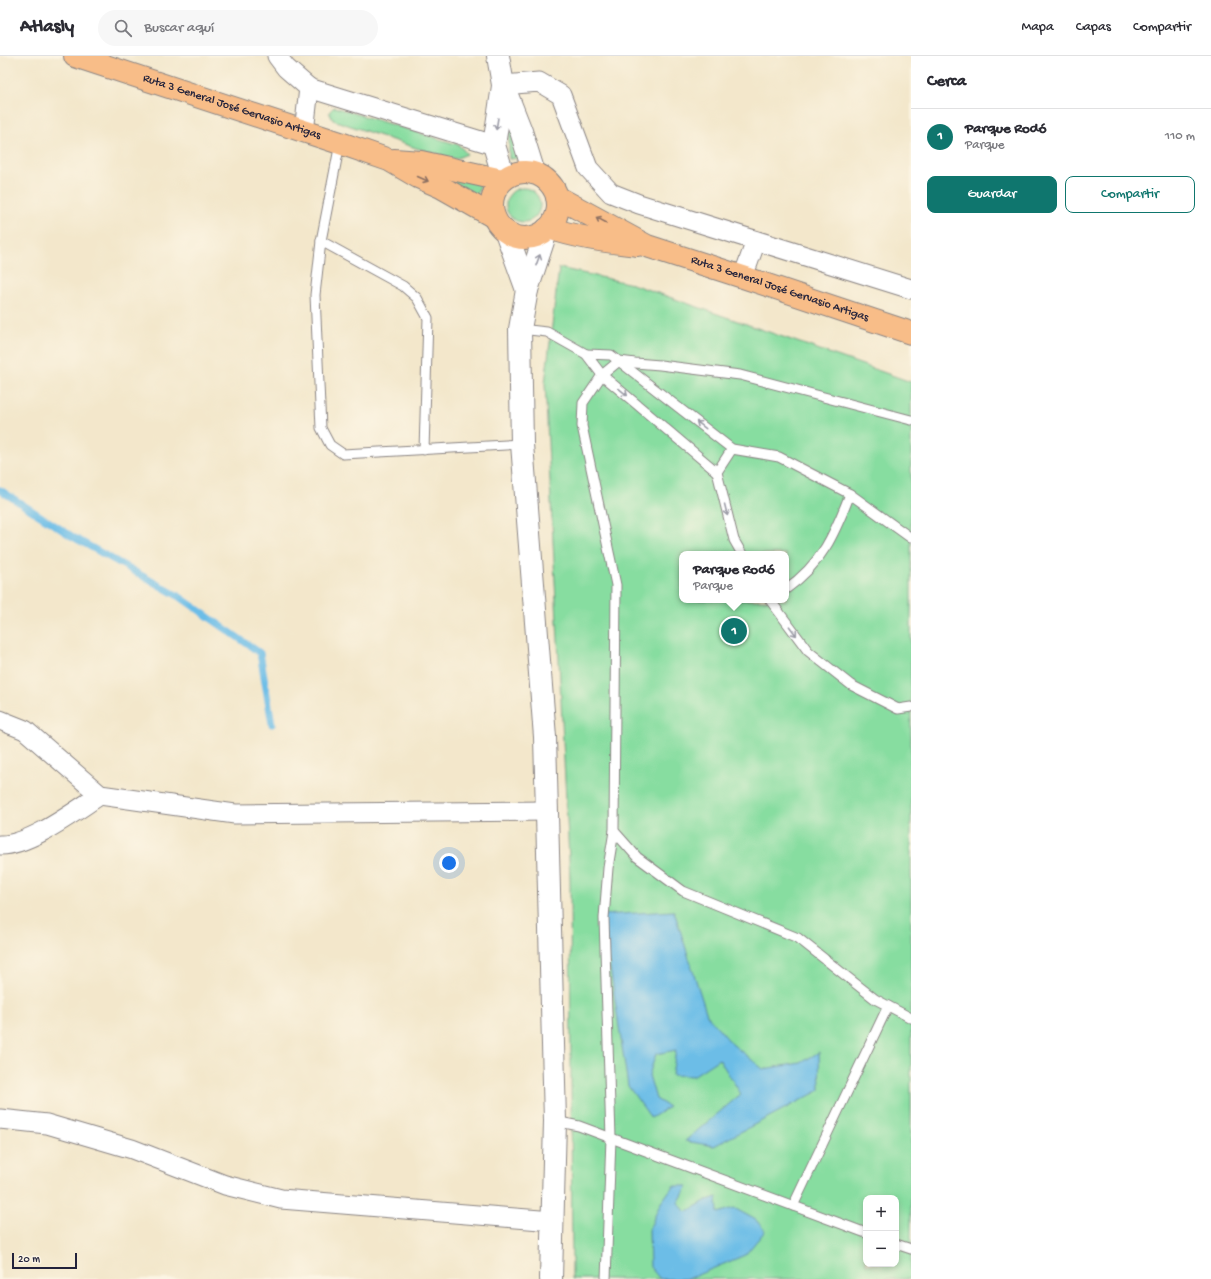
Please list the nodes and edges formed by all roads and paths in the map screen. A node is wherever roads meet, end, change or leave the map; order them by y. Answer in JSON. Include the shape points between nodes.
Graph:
{"nodes":[{"id":1,"x":75,"y":56,"type":"edge"},
{"id":2,"x":277,"y":56,"type":"edge"},
{"id":3,"x":498,"y":56,"type":"edge"},
{"id":4,"x":503,"y":85,"type":"junction"},
{"id":5,"x":308,"y":88,"type":"junction"},
{"id":6,"x":304,"y":132,"type":"junction"},
{"id":7,"x":340,"y":143,"type":"junction"},
{"id":8,"x":494,"y":145,"type":"junction"},
{"id":9,"x":389,"y":160,"type":"junction"},
{"id":10,"x":534,"y":173,"type":"junction"},
{"id":11,"x":503,"y":179,"type":"junction"},
{"id":12,"x":557,"y":196,"type":"junction"},
{"id":13,"x":500,"y":225,"type":"junction"},
{"id":14,"x":548,"y":229,"type":"junction"},
{"id":15,"x":321,"y":241,"type":"junction"},
{"id":16,"x":756,"y":241,"type":"junction"},
{"id":17,"x":647,"y":246,"type":"junction"},
{"id":18,"x":743,"y":276,"type":"junction"},
{"id":19,"x":911,"y":289,"type":"edge"},
{"id":20,"x":527,"y":290,"type":"junction"},
{"id":21,"x":520,"y":329,"type":"junction"},
{"id":22,"x":911,"y":334,"type":"edge"},
{"id":23,"x":586,"y":354,"type":"junction"},
{"id":24,"x":619,"y":361,"type":"junction"},
{"id":25,"x":602,"y":375,"type":"junction"},
{"id":26,"x":911,"y":420,"type":"edge"},
{"id":27,"x":522,"y":444,"type":"junction"},
{"id":28,"x":732,"y":449,"type":"junction"},
{"id":29,"x":424,"y":450,"type":"junction"},
{"id":30,"x":717,"y":472,"type":"junction"},
{"id":31,"x":850,"y":494,"type":"junction"},
{"id":32,"x":911,"y":538,"type":"edge"},
{"id":33,"x":740,"y":551,"type":"edge"},
{"id":34,"x":789,"y":587,"type":"edge"},
{"id":35,"x":772,"y":603,"type":"edge"},
{"id":36,"x":911,"y":707,"type":"edge"},
{"id":37,"x":0,"y":720,"type":"edge"},
{"id":38,"x":100,"y":795,"type":"junction"},
{"id":39,"x":547,"y":811,"type":"junction"},
{"id":40,"x":614,"y":830,"type":"junction"},
{"id":41,"x":0,"y":845,"type":"edge"},
{"id":42,"x":888,"y":1006,"type":"junction"},
{"id":43,"x":911,"y":1018,"type":"edge"},
{"id":44,"x":0,"y":1119,"type":"edge"},
{"id":45,"x":555,"y":1121,"type":"junction"},
{"id":46,"x":611,"y":1138,"type":"junction"},
{"id":47,"x":793,"y":1206,"type":"junction"},
{"id":48,"x":553,"y":1221,"type":"junction"},
{"id":49,"x":863,"y":1232,"type":"edge"},
{"id":50,"x":899,"y":1245,"type":"edge"},
{"id":51,"x":911,"y":1250,"type":"edge"},
{"id":52,"x":551,"y":1279,"type":"edge"},
{"id":53,"x":606,"y":1279,"type":"edge"}],
"edges":[{"from":1,"to":6,"type":"highway","name":"Ruta 3 General José Gervasio Artigas"},
{"from":2,"to":5,"type":"street"},
{"from":3,"to":4,"type":"street"},
{"from":4,"to":8,"type":"street","one_way":true},
{"from":4,"to":10,"type":"street"},
{"from":4,"to":16,"type":"street","via":[[539,82],[561,95],[588,168],[612,193]]},
{"from":5,"to":6,"type":"street"},
{"from":5,"to":8,"type":"street"},
{"from":6,"to":7,"type":"highway","name":"Ruta 3 General José Gervasio Artigas"},
{"from":7,"to":9,"type":"highway","name":"Ruta 3 General José Gervasio Artigas"},
{"from":7,"to":15,"type":"lane"},
{"from":8,"to":11,"type":"street"},
{"from":9,"to":11,"type":"highway","name":"Ruta 3 General José Gervasio Artigas","via":[[421,162]]},
{"from":9,"to":13,"type":"highway","name":"Ruta 3 General José Gervasio Artigas","one_way":true,"via":[[441,187]]},
{"from":10,"to":11,"type":"highway","name":"Ruta 3 General José Gervasio Artigas","via":[[516,173]]},
{"from":10,"to":12,"type":"highway","name":"Ruta 3 General José Gervasio Artigas","via":[[549,182]]},
{"from":11,"to":13,"type":"highway","via":[[495,190],[491,206]]},
{"from":12,"to":14,"type":"highway","via":[[557,213]]},
{"from":17,"to":12,"type":"highway","name":"Ruta 3 General José Gervasio Artigas","one_way":true},
{"from":13,"to":14,"type":"highway","name":"Ruta 3 General José Gervasio Artigas","via":[[520,238],[541,234]]},
{"from":13,"to":20,"type":"street"},
{"from":14,"to":17,"type":"highway","name":"Ruta 3 General José Gervasio Artigas","via":[[603,241]]},
{"from":20,"to":14,"type":"street","one_way":true},
{"from":15,"to":29,"type":"lane","via":[[403,286],[417,298],[428,318]]},
{"from":15,"to":29,"type":"lane","via":[[315,295],[321,428],[330,445],[343,454]]},
{"from":16,"to":18,"type":"street"},
{"from":16,"to":19,"type":"street"},
{"from":17,"to":18,"type":"highway","name":"Ruta 3 General José Gervasio Artigas"},
{"from":18,"to":22,"type":"highway","name":"Ruta 3 General José Gervasio Artigas"},
{"from":20,"to":21,"type":"street"},
{"from":21,"to":23,"type":"lane","via":[[547,332]]},
{"from":21,"to":27,"type":"street"},
{"from":23,"to":24,"type":"lane","via":[[611,355]]},
{"from":23,"to":25,"type":"lane"},
{"from":24,"to":25,"type":"lane"},
{"from":24,"to":26,"type":"lane","via":[[740,375]]},
{"from":28,"to":24,"type":"lane","one_way":true},
{"from":25,"to":30,"type":"lane","one_way":true},
{"from":25,"to":40,"type":"lane","via":[[583,403],[582,426],[616,585]]},
{"from":27,"to":29,"type":"lane"},
{"from":27,"to":39,"type":"street","via":[[545,738]]},
{"from":28,"to":30,"type":"lane"},
{"from":28,"to":31,"type":"lane","via":[[779,457]]},
{"from":30,"to":33,"type":"lane","one_way":true,"via":[[734,540]]},
{"from":31,"to":32,"type":"lane"},
{"from":31,"to":34,"type":"lane","via":[[836,530],[815,563]]},
{"from":35,"to":36,"type":"lane","one_way":true,"via":[[808,650],[851,685],[898,709]]},
{"from":37,"to":38,"type":"street","via":[[25,730]]},
{"from":38,"to":39,"type":"street","via":[[235,814]]},
{"from":38,"to":41,"type":"street","via":[[31,838]]},
{"from":39,"to":45,"type":"street"},
{"from":40,"to":42,"type":"lane","via":[[637,857],[683,891],[798,938],[875,999]]},
{"from":40,"to":46,"type":"lane","via":[[604,918]]},
{"from":42,"to":43,"type":"lane"},
{"from":42,"to":47,"type":"lane"},
{"from":44,"to":48,"type":"street","via":[[47,1124],[132,1149],[225,1185],[281,1199]]},
{"from":45,"to":46,"type":"lane","via":[[580,1126]]},
{"from":45,"to":48,"type":"street"},
{"from":46,"to":47,"type":"lane"},
{"from":46,"to":53,"type":"lane"},
{"from":47,"to":49,"type":"lane"},
{"from":48,"to":52,"type":"street"},
{"from":50,"to":51,"type":"lane"}]}
